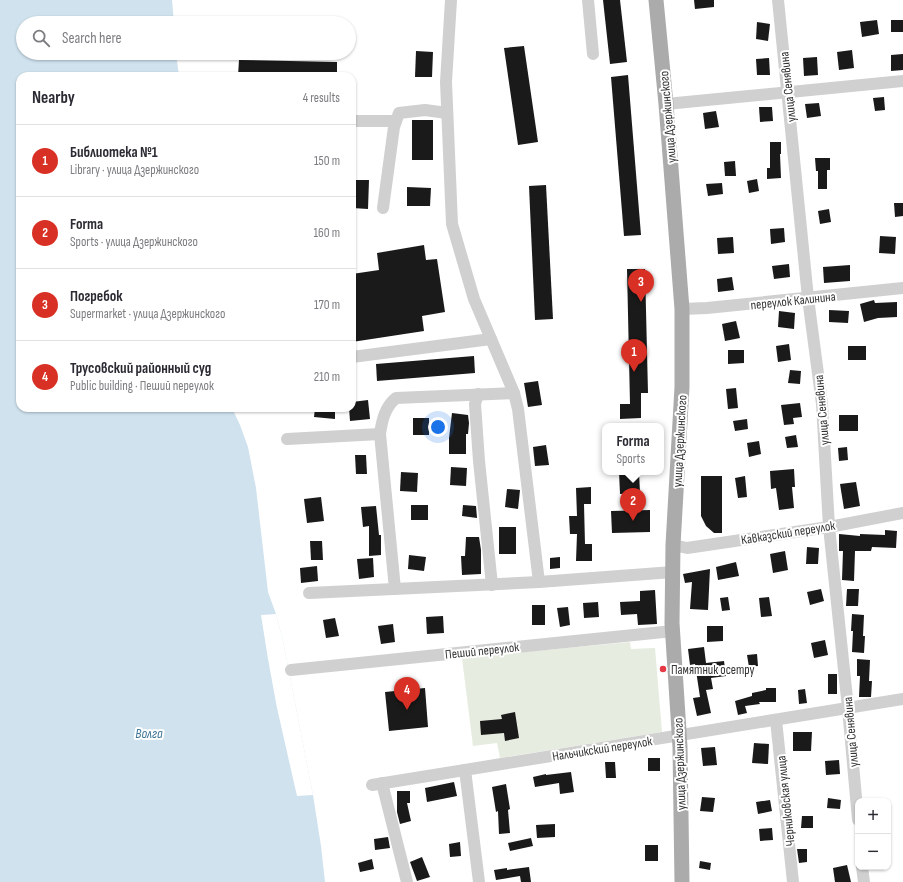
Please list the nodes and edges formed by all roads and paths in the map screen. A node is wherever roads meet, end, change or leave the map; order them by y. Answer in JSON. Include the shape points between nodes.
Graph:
{"nodes":[{"id":1,"x":451,"y":0,"type":"edge"},
{"id":2,"x":588,"y":0,"type":"edge"},
{"id":3,"x":656,"y":0,"type":"edge"},
{"id":4,"x":778,"y":0,"type":"edge"},
{"id":5,"x":593,"y":54,"type":"dead end"},
{"id":6,"x":903,"y":81,"type":"edge"},
{"id":7,"x":788,"y":92,"type":"junction"},
{"id":8,"x":666,"y":104,"type":"junction"},
{"id":9,"x":447,"y":113,"type":"junction"},
{"id":10,"x":356,"y":121,"type":"edge"},
{"id":11,"x":396,"y":121,"type":"junction"},
{"id":12,"x":383,"y":208,"type":"dead end"},
{"id":13,"x":903,"y":288,"type":"edge"},
{"id":14,"x":808,"y":298,"type":"junction"},
{"id":15,"x":682,"y":309,"type":"junction"},
{"id":16,"x":491,"y":339,"type":"junction"},
{"id":17,"x":356,"y":356,"type":"edge"},
{"id":18,"x":514,"y":393,"type":"junction"},
{"id":19,"x":478,"y":394,"type":"junction"},
{"id":20,"x":380,"y":434,"type":"junction"},
{"id":21,"x":286,"y":439,"type":"dead end"},
{"id":22,"x":903,"y":513,"type":"edge"},
{"id":23,"x":829,"y":526,"type":"junction"},
{"id":24,"x":673,"y":545,"type":"junction"},
{"id":25,"x":673,"y":572,"type":"junction"},
{"id":26,"x":540,"y":582,"type":"junction"},
{"id":27,"x":492,"y":584,"type":"junction"},
{"id":28,"x":395,"y":589,"type":"junction"},
{"id":29,"x":309,"y":593,"type":"dead end"},
{"id":30,"x":673,"y":631,"type":"junction"},
{"id":31,"x":292,"y":670,"type":"dead end"},
{"id":32,"x":903,"y":699,"type":"edge"},
{"id":33,"x":848,"y":708,"type":"junction"},
{"id":34,"x":776,"y":720,"type":"junction"},
{"id":35,"x":679,"y":736,"type":"junction"},
{"id":36,"x":465,"y":770,"type":"junction"},
{"id":37,"x":856,"y":798,"type":"edge"},
{"id":38,"x":862,"y":870,"type":"edge"},
{"id":39,"x":407,"y":882,"type":"edge"},
{"id":40,"x":479,"y":882,"type":"edge"},
{"id":41,"x":682,"y":882,"type":"edge"},
{"id":42,"x":793,"y":882,"type":"edge"},
{"id":43,"x":864,"y":882,"type":"edge"}],
"edges":[{"from":1,"to":9,"type":"street","via":[[446,82]]},
{"from":2,"to":5,"type":"street"},
{"from":3,"to":8,"type":"main road","name":"улица Дзержинского"},
{"from":4,"to":7,"type":"street","name":"улица Сенявина"},
{"from":6,"to":7,"type":"street"},
{"from":7,"to":8,"type":"street"},
{"from":7,"to":14,"type":"street","name":"улица Сенявина"},
{"from":8,"to":15,"type":"main road","name":"улица Дзержинского"},
{"from":9,"to":11,"type":"street","via":[[425,110],[399,113]]},
{"from":9,"to":16,"type":"street","via":[[452,224],[474,300]]},
{"from":10,"to":11,"type":"street"},
{"from":11,"to":12,"type":"street"},
{"from":13,"to":14,"type":"street","name":"переулок Калинина"},
{"from":14,"to":15,"type":"street","name":"переулок Калинина"},
{"from":14,"to":23,"type":"street","name":"улица Сенявина","via":[[822,404]]},
{"from":15,"to":24,"type":"main road","name":"улица Дзержинского","via":[[682,387]]},
{"from":16,"to":17,"type":"street"},
{"from":16,"to":18,"type":"street"},
{"from":18,"to":19,"type":"street"},
{"from":18,"to":26,"type":"street"},
{"from":19,"to":20,"type":"street","via":[[396,398],[386,409]]},
{"from":19,"to":27,"type":"street","via":[[475,404],[479,461]]},
{"from":20,"to":21,"type":"street"},
{"from":20,"to":28,"type":"street"},
{"from":22,"to":23,"type":"street","name":"Кавказский переулок"},
{"from":23,"to":24,"type":"street","name":"Кавказский переулок","via":[[687,548]]},
{"from":23,"to":33,"type":"street","name":"улица Сенявина"},
{"from":24,"to":25,"type":"main road","name":"улица Дзержинского"},
{"from":25,"to":26,"type":"street"},
{"from":25,"to":30,"type":"main road","name":"улица Дзержинского"},
{"from":26,"to":27,"type":"street"},
{"from":27,"to":28,"type":"street"},
{"from":28,"to":29,"type":"street"},
{"from":30,"to":31,"type":"street","name":"Пеший переулок"},
{"from":30,"to":35,"type":"main road","name":"улица Дзержинского"},
{"from":32,"to":33,"type":"street","name":"Нальчикский переулок"},
{"from":33,"to":34,"type":"street","name":"Нальчикский переулок"},
{"from":33,"to":37,"type":"street","name":"улица Сенявина"},
{"from":34,"to":35,"type":"street","name":"Нальчикский переулок"},
{"from":34,"to":42,"type":"street","name":"Черниковская улица"},
{"from":35,"to":36,"type":"street","name":"Нальчикский переулок"},
{"from":35,"to":41,"type":"main road","name":"улица Дзержинского"},
{"from":36,"to":39,"type":"street","name":"Нальчикский переулок","via":[[377,784]]},
{"from":36,"to":40,"type":"street"},
{"from":38,"to":43,"type":"street"}]}
